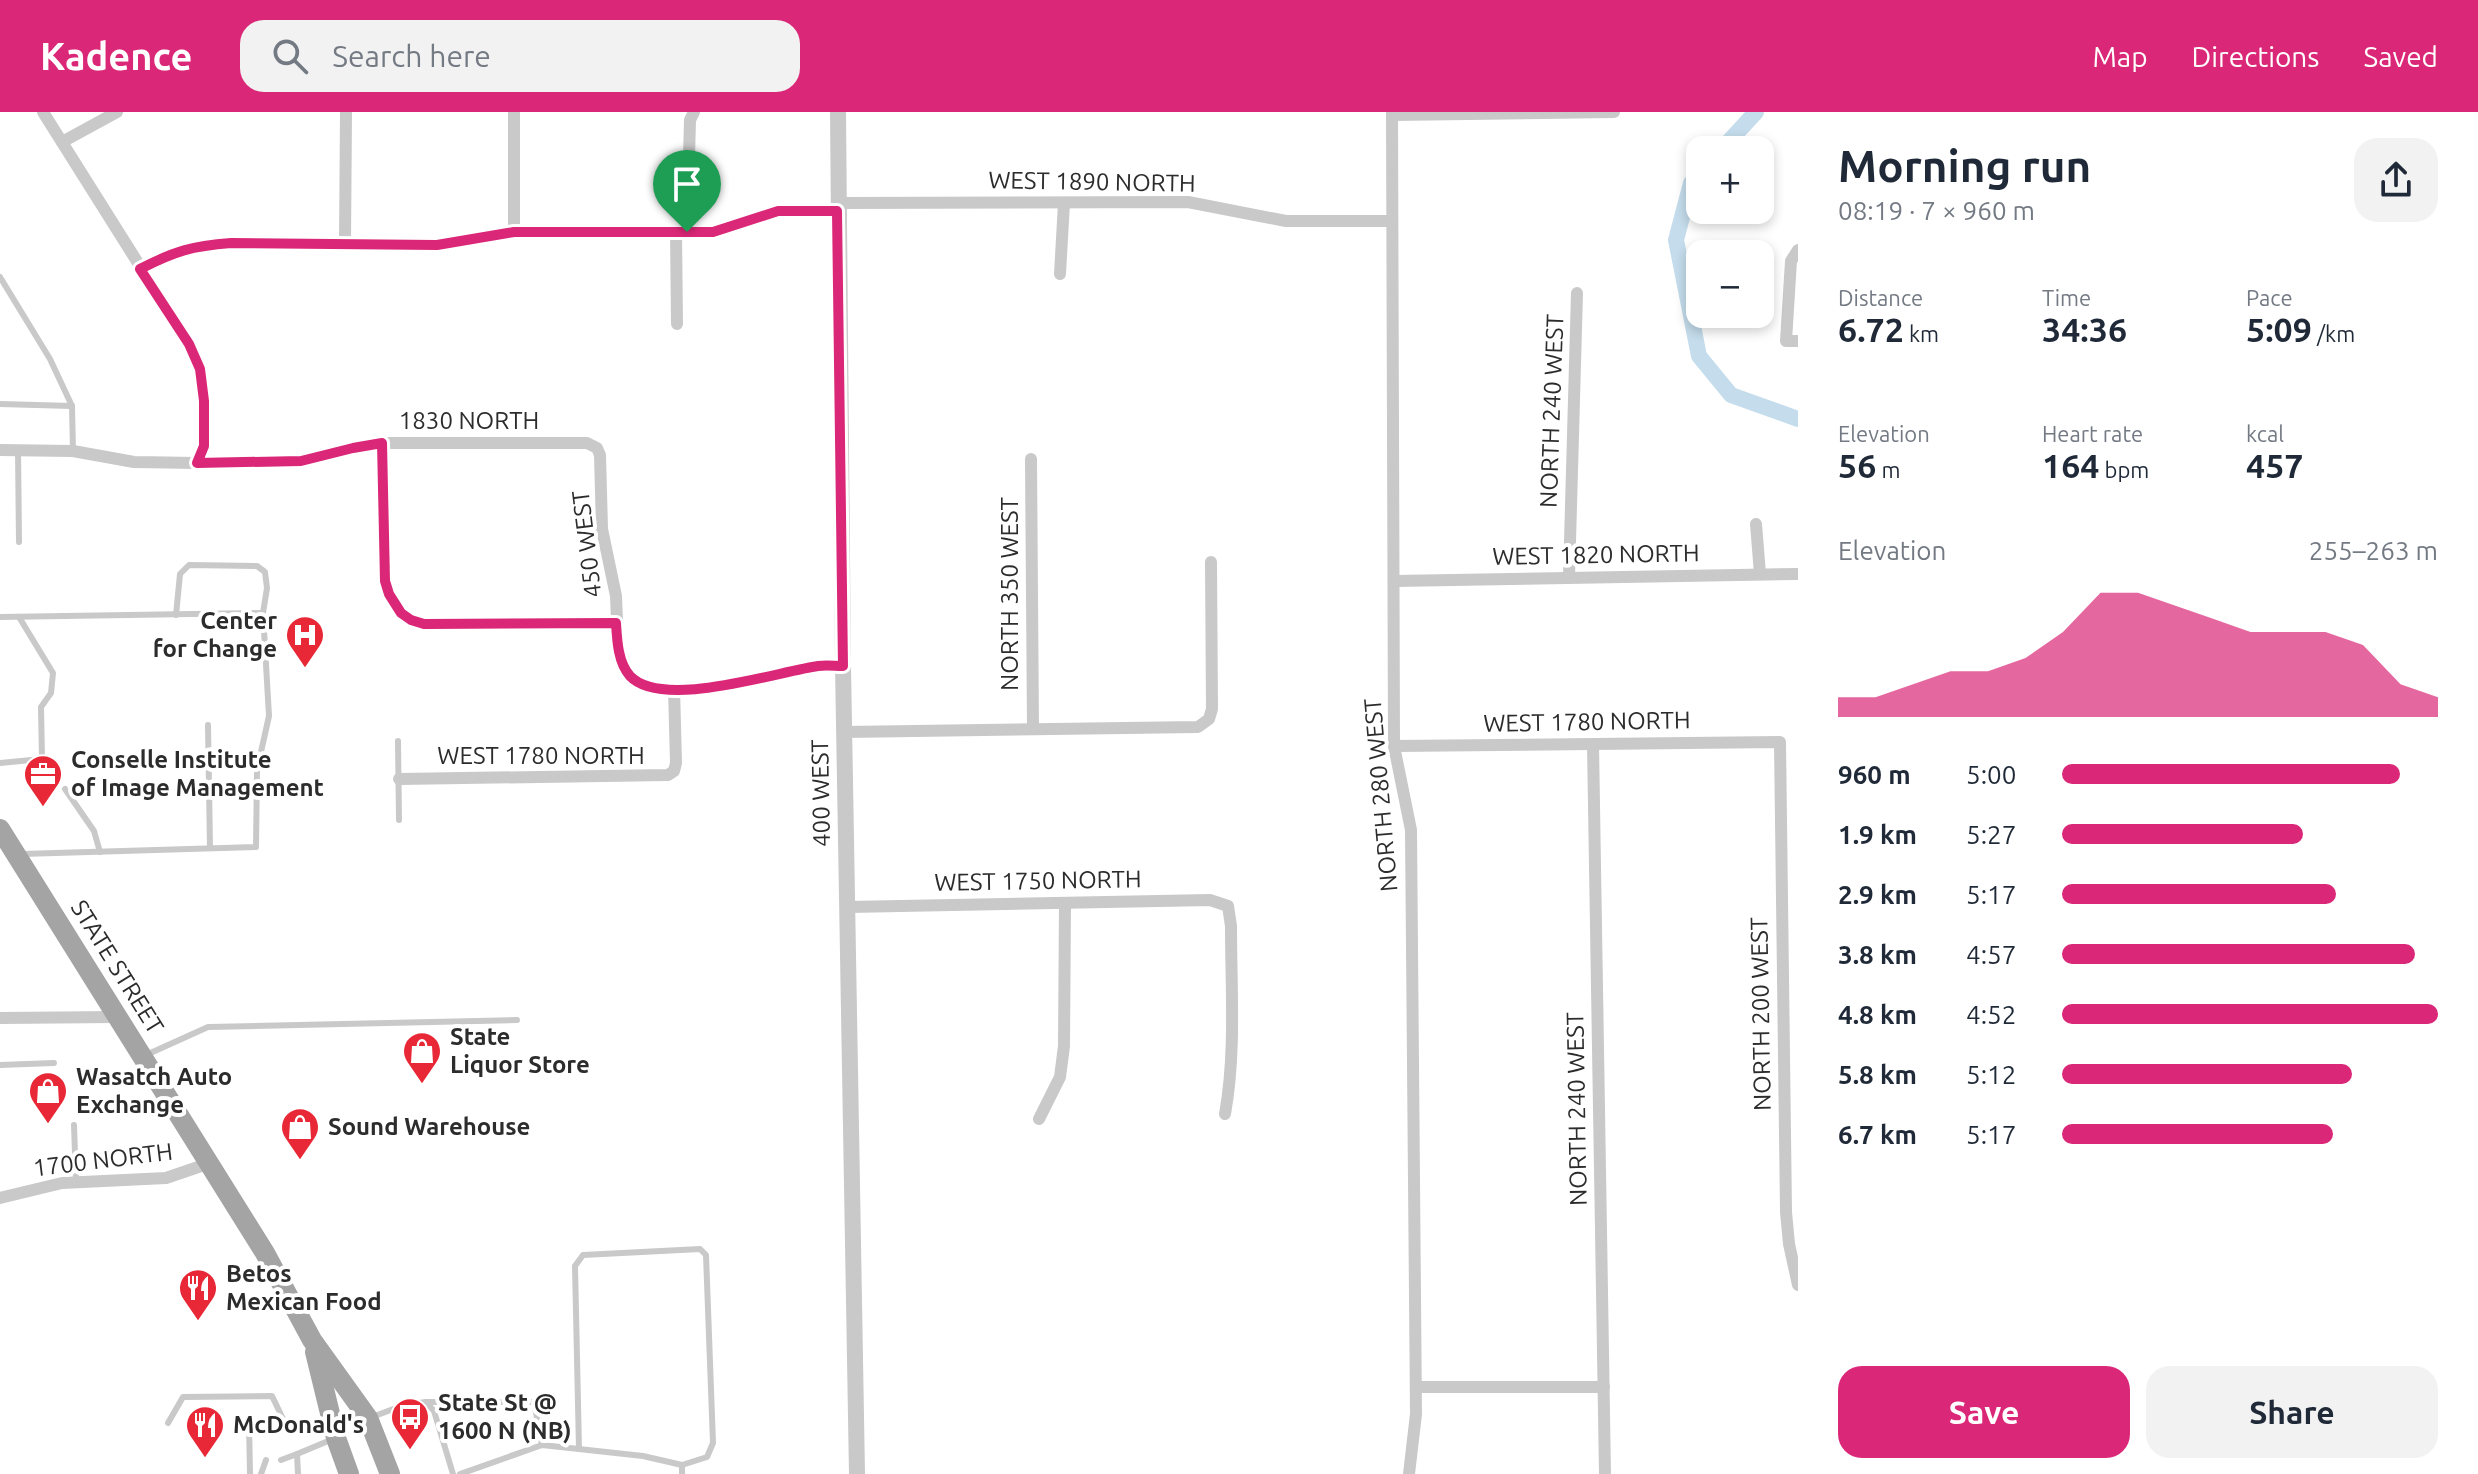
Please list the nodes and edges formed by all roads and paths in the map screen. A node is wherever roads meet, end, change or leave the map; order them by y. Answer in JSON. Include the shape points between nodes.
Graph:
{"nodes":[{"id":1,"x":43,"y":112,"type":"edge"},
{"id":2,"x":117,"y":112,"type":"edge"},
{"id":3,"x":346,"y":112,"type":"edge"},
{"id":4,"x":514,"y":112,"type":"edge"},
{"id":5,"x":694,"y":112,"type":"edge"},
{"id":6,"x":838,"y":112,"type":"edge"},
{"id":7,"x":1614,"y":112,"type":"edge"},
{"id":8,"x":1392,"y":113,"type":"edge"},
{"id":9,"x":62,"y":142,"type":"junction"},
{"id":10,"x":1064,"y":203,"type":"junction"},
{"id":11,"x":837,"y":207,"type":"junction"},
{"id":12,"x":1392,"y":221,"type":"junction"},
{"id":13,"x":514,"y":232,"type":"junction"},
{"id":14,"x":682,"y":232,"type":"junction"},
{"id":15,"x":345,"y":243,"type":"junction"},
{"id":16,"x":1798,"y":250,"type":"edge"},
{"id":17,"x":140,"y":269,"type":"junction"},
{"id":18,"x":1060,"y":274,"type":"dead end"},
{"id":19,"x":0,"y":277,"type":"edge"},
{"id":20,"x":1577,"y":293,"type":"dead end"},
{"id":21,"x":677,"y":324,"type":"dead end"},
{"id":22,"x":1792,"y":341,"type":"edge"},
{"id":23,"x":0,"y":404,"type":"edge"},
{"id":24,"x":72,"y":406,"type":"junction"},
{"id":25,"x":382,"y":443,"type":"junction"},
{"id":26,"x":0,"y":450,"type":"edge"},
{"id":27,"x":18,"y":450,"type":"junction"},
{"id":28,"x":73,"y":451,"type":"junction"},
{"id":29,"x":600,"y":455,"type":"joint"},
{"id":30,"x":1031,"y":459,"type":"dead end"},
{"id":31,"x":197,"y":463,"type":"junction"},
{"id":32,"x":1756,"y":524,"type":"dead end"},
{"id":33,"x":19,"y":542,"type":"dead end"},
{"id":34,"x":1211,"y":562,"type":"dead end"},
{"id":35,"x":1760,"y":574,"type":"junction"},
{"id":36,"x":1798,"y":574,"type":"edge"},
{"id":37,"x":1569,"y":577,"type":"junction"},
{"id":38,"x":1394,"y":581,"type":"junction"},
{"id":39,"x":263,"y":613,"type":"junction"},
{"id":40,"x":176,"y":615,"type":"junction"},
{"id":41,"x":0,"y":617,"type":"edge"},
{"id":42,"x":19,"y":617,"type":"junction"},
{"id":43,"x":616,"y":623,"type":"junction"},
{"id":44,"x":843,"y":666,"type":"junction"},
{"id":45,"x":674,"y":688,"type":"junction"},
{"id":46,"x":208,"y":725,"type":"dead end"},
{"id":47,"x":1033,"y":729,"type":"junction"},
{"id":48,"x":844,"y":732,"type":"junction"},
{"id":49,"x":398,"y":741,"type":"dead end"},
{"id":50,"x":1780,"y":742,"type":"joint"},
{"id":51,"x":1593,"y":744,"type":"junction"},
{"id":52,"x":1394,"y":746,"type":"junction"},
{"id":53,"x":0,"y":763,"type":"edge"},
{"id":54,"x":399,"y":779,"type":"junction"},
{"id":55,"x":65,"y":789,"type":"dead end"},
{"id":56,"x":399,"y":820,"type":"dead end"},
{"id":57,"x":0,"y":829,"type":"edge"},
{"id":58,"x":210,"y":848,"type":"junction"},
{"id":59,"x":100,"y":852,"type":"junction"},
{"id":60,"x":16,"y":854,"type":"junction"},
{"id":61,"x":1065,"y":903,"type":"junction"},
{"id":62,"x":848,"y":907,"type":"junction"},
{"id":63,"x":117,"y":1017,"type":"junction"},
{"id":64,"x":0,"y":1018,"type":"edge"},
{"id":65,"x":517,"y":1020,"type":"dead end"},
{"id":66,"x":1784,"y":1049,"type":"junction"},
{"id":67,"x":1798,"y":1049,"type":"edge"},
{"id":68,"x":142,"y":1056,"type":"junction"},
{"id":69,"x":54,"y":1063,"type":"dead end"},
{"id":70,"x":0,"y":1065,"type":"edge"},
{"id":71,"x":1225,"y":1114,"type":"dead end"},
{"id":72,"x":1039,"y":1119,"type":"dead end"},
{"id":73,"x":74,"y":1125,"type":"dead end"},
{"id":74,"x":210,"y":1163,"type":"junction"},
{"id":75,"x":76,"y":1182,"type":"junction"},
{"id":76,"x":0,"y":1198,"type":"edge"},
{"id":77,"x":1798,"y":1285,"type":"edge"},
{"id":78,"x":312,"y":1340,"type":"junction"},
{"id":79,"x":1416,"y":1387,"type":"junction"},
{"id":80,"x":1604,"y":1387,"type":"junction"},
{"id":81,"x":426,"y":1402,"type":"junction"},
{"id":82,"x":368,"y":1418,"type":"junction"},
{"id":83,"x":284,"y":1421,"type":"dead end"},
{"id":84,"x":249,"y":1422,"type":"dead end"},
{"id":85,"x":168,"y":1423,"type":"dead end"},
{"id":86,"x":336,"y":1438,"type":"junction"},
{"id":87,"x":542,"y":1445,"type":"junction"},
{"id":88,"x":579,"y":1449,"type":"junction"},
{"id":89,"x":297,"y":1454,"type":"junction"},
{"id":90,"x":266,"y":1460,"type":"dead end"},
{"id":91,"x":281,"y":1460,"type":"dead end"},
{"id":92,"x":682,"y":1465,"type":"junction"},
{"id":93,"x":250,"y":1474,"type":"edge"},
{"id":94,"x":261,"y":1474,"type":"edge"},
{"id":95,"x":298,"y":1474,"type":"edge"},
{"id":96,"x":349,"y":1474,"type":"edge"},
{"id":97,"x":390,"y":1474,"type":"edge"},
{"id":98,"x":453,"y":1474,"type":"edge"},
{"id":99,"x":460,"y":1474,"type":"edge"},
{"id":100,"x":682,"y":1474,"type":"edge"},
{"id":101,"x":857,"y":1474,"type":"edge"},
{"id":102,"x":1409,"y":1474,"type":"edge"},
{"id":103,"x":1605,"y":1474,"type":"edge"}],
"edges":[{"from":1,"to":9,"type":"street"},
{"from":2,"to":9,"type":"street"},
{"from":3,"to":15,"type":"street"},
{"from":4,"to":13,"type":"street"},
{"from":5,"to":14,"type":"street"},
{"from":6,"to":11,"type":"street","name":"400 WEST"},
{"from":7,"to":8,"type":"street"},
{"from":8,"to":12,"type":"street","name":"NORTH 280 WEST"},
{"from":9,"to":17,"type":"street"},
{"from":10,"to":11,"type":"street","name":"WEST 1890 NORTH"},
{"from":10,"to":12,"type":"street","name":"WEST 1890 NORTH","via":[[1188,202],[1286,221]]},
{"from":10,"to":18,"type":"street"},
{"from":11,"to":14,"type":"street","name":"WEST 1890 NORTH","via":[[778,211],[713,232]]},
{"from":11,"to":44,"type":"street","name":"400 WEST"},
{"from":12,"to":38,"type":"street","name":"NORTH 280 WEST"},
{"from":13,"to":14,"type":"street","name":"WEST 1890 NORTH"},
{"from":13,"to":15,"type":"street","name":"WEST 1890 NORTH","via":[[437,245]]},
{"from":14,"to":21,"type":"street"},
{"from":15,"to":17,"type":"street","name":"WEST 1890 NORTH","via":[[201,245],[182,248]]},
{"from":16,"to":22,"type":"street","via":[[1791,261]]},
{"from":17,"to":31,"type":"street","via":[[200,369],[204,446]]},
{"from":19,"to":24,"type":"lane"},
{"from":20,"to":37,"type":"street","name":"NORTH 240 WEST"},
{"from":23,"to":24,"type":"lane"},
{"from":24,"to":28,"type":"lane"},
{"from":25,"to":29,"type":"street","name":"1830 NORTH","via":[[576,442],[594,446]]},
{"from":25,"to":31,"type":"street","name":"1830 NORTH","via":[[301,461]]},
{"from":25,"to":43,"type":"street","via":[[385,581],[396,607],[411,620],[457,626]]},
{"from":26,"to":27,"type":"street","name":"1830 NORTH"},
{"from":27,"to":28,"type":"street","name":"1830 NORTH"},
{"from":27,"to":33,"type":"lane"},
{"from":28,"to":31,"type":"street","name":"1830 NORTH","via":[[134,462]]},
{"from":29,"to":43,"type":"street","name":"450 WEST","via":[[602,529]]},
{"from":30,"to":47,"type":"street","name":"NORTH 350 WEST"},
{"from":32,"to":35,"type":"street"},
{"from":34,"to":47,"type":"street","via":[[1209,719],[1188,728]]},
{"from":35,"to":36,"type":"street","name":"WEST 1820 NORTH"},
{"from":35,"to":37,"type":"street","name":"WEST 1820 NORTH"},
{"from":37,"to":38,"type":"street","name":"WEST 1820 NORTH"},
{"from":38,"to":52,"type":"street","name":"NORTH 280 WEST"},
{"from":39,"to":40,"type":"lane"},
{"from":39,"to":40,"type":"lane","via":[[265,572],[257,566],[189,565],[180,574]]},
{"from":39,"to":58,"type":"lane","via":[[269,716],[257,770],[256,847]]},
{"from":40,"to":42,"type":"lane"},
{"from":41,"to":42,"type":"lane"},
{"from":42,"to":53,"type":"lane","via":[[53,673],[51,693],[41,707],[42,759]]},
{"from":43,"to":45,"type":"street","name":"450 WEST","via":[[628,674],[655,689]]},
{"from":44,"to":45,"type":"street"},
{"from":44,"to":48,"type":"street","name":"400 WEST"},
{"from":45,"to":54,"type":"street","name":"WEST 1780 NORTH","via":[[676,763],[674,771],[660,777]]},
{"from":46,"to":58,"type":"lane"},
{"from":47,"to":48,"type":"street"},
{"from":48,"to":62,"type":"street","name":"400 WEST"},
{"from":49,"to":54,"type":"lane"},
{"from":50,"to":51,"type":"street","name":"WEST 1780 NORTH"},
{"from":50,"to":66,"type":"street","name":"NORTH 200 WEST"},
{"from":51,"to":52,"type":"street","name":"WEST 1780 NORTH"},
{"from":51,"to":80,"type":"street","name":"NORTH 240 WEST"},
{"from":52,"to":79,"type":"street","name":"NORTH 280 WEST","via":[[1411,830]]},
{"from":54,"to":56,"type":"lane"},
{"from":55,"to":59,"type":"lane","via":[[94,831]]},
{"from":57,"to":60,"type":"main road","name":"STATE STREET"},
{"from":58,"to":59,"type":"lane"},
{"from":59,"to":60,"type":"lane"},
{"from":60,"to":63,"type":"main road","name":"STATE STREET"},
{"from":61,"to":62,"type":"street","name":"WEST 1750 NORTH"},
{"from":61,"to":71,"type":"street","name":"WEST 1750 NORTH","via":[[1210,900],[1228,906],[1231,1056]]},
{"from":61,"to":72,"type":"street","via":[[1065,1038],[1060,1077]]},
{"from":62,"to":101,"type":"street","name":"400 WEST"},
{"from":63,"to":64,"type":"street"},
{"from":63,"to":68,"type":"main road","name":"STATE STREET"},
{"from":65,"to":68,"type":"lane","via":[[208,1027]]},
{"from":66,"to":67,"type":"street"},
{"from":66,"to":77,"type":"street","name":"NORTH 200 WEST","via":[[1786,1212]]},
{"from":68,"to":74,"type":"main road","name":"STATE STREET"},
{"from":69,"to":70,"type":"lane"},
{"from":73,"to":75,"type":"lane"},
{"from":74,"to":75,"type":"street","name":"1700 NORTH","via":[[166,1178]]},
{"from":74,"to":78,"type":"main road","name":"STATE STREET"},
{"from":75,"to":76,"type":"street","name":"1700 NORTH"},
{"from":78,"to":82,"type":"main road","name":"STATE STREET"},
{"from":78,"to":86,"type":"main road","name":"STATE STREET"},
{"from":79,"to":80,"type":"street"},
{"from":79,"to":102,"type":"street","name":"NORTH 280 WEST"},
{"from":80,"to":103,"type":"street","name":"NORTH 240 WEST"},
{"from":81,"to":82,"type":"lane"},
{"from":81,"to":87,"type":"lane","via":[[534,1402]]},
{"from":81,"to":98,"type":"lane","via":[[434,1411]]},
{"from":82,"to":97,"type":"main road","name":"STATE STREET"},
{"from":83,"to":85,"type":"lane","via":[[272,1396],[183,1397]]},
{"from":84,"to":93,"type":"lane"},
{"from":86,"to":89,"type":"lane"},
{"from":86,"to":96,"type":"main road","name":"STATE STREET"},
{"from":87,"to":88,"type":"lane"},
{"from":87,"to":99,"type":"lane"},
{"from":88,"to":92,"type":"lane"},
{"from":88,"to":92,"type":"lane","via":[[577,1260],[583,1255],[700,1249],[706,1255],[713,1443],[707,1457]]},
{"from":89,"to":91,"type":"lane"},
{"from":89,"to":95,"type":"lane"},
{"from":90,"to":94,"type":"lane"},
{"from":92,"to":100,"type":"lane"}]}
